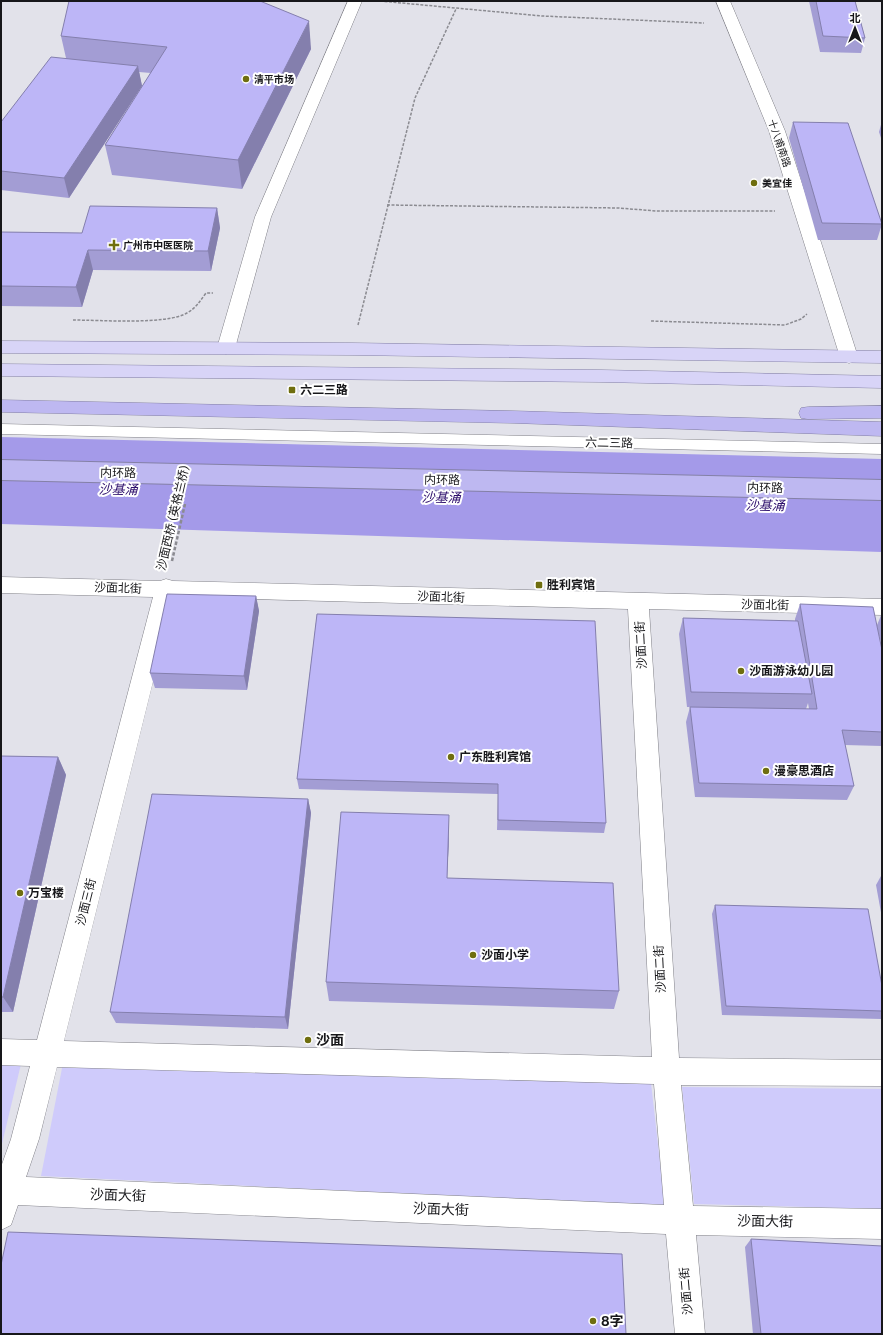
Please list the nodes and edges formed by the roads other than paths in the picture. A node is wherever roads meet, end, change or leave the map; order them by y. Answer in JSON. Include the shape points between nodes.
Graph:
{"nodes":[{"id":1,"x":355,"y":1,"type":"edge"},
{"id":2,"x":723,"y":1,"type":"edge"},
{"id":3,"x":1,"y":347,"type":"edge"},
{"id":4,"x":226,"y":348,"type":"junction"},
{"id":5,"x":849,"y":356,"type":"junction"},
{"id":6,"x":882,"y":357,"type":"edge"},
{"id":7,"x":1,"y":370,"type":"edge"},
{"id":8,"x":882,"y":382,"type":"edge"},
{"id":9,"x":6,"y":406,"type":"edge"},
{"id":10,"x":882,"y":412,"type":"edge"},
{"id":11,"x":513,"y":417,"type":"junction"},
{"id":12,"x":882,"y":429,"type":"edge"},
{"id":13,"x":1,"y":430,"type":"edge"},
{"id":14,"x":882,"y":449,"type":"edge"},
{"id":15,"x":1,"y":470,"type":"edge"},
{"id":16,"x":882,"y":490,"type":"edge"},
{"id":17,"x":1,"y":585,"type":"edge"},
{"id":18,"x":165,"y":588,"type":"junction"},
{"id":19,"x":638,"y":602,"type":"junction"},
{"id":20,"x":882,"y":607,"type":"edge"},
{"id":21,"x":1,"y":1052,"type":"edge"},
{"id":22,"x":48,"y":1053,"type":"junction"},
{"id":23,"x":666,"y":1071,"type":"junction"},
{"id":24,"x":882,"y":1073,"type":"edge"},
{"id":25,"x":3,"y":1199,"type":"edge"},
{"id":26,"x":679,"y":1220,"type":"junction"},
{"id":27,"x":882,"y":1224,"type":"edge"},
{"id":28,"x":690,"y":1334,"type":"edge"}],
"edges":[{"from":1,"to":4,"type":"street","via":[[263,217]]},
{"from":2,"to":5,"type":"street","name":"十八甫南路","via":[[777,131]]},
{"from":3,"to":4,"type":"main road"},
{"from":4,"to":5,"type":"main road"},
{"from":5,"to":6,"type":"main road"},
{"from":7,"to":8,"type":"main road","via":[[602,376]]},
{"from":9,"to":11,"type":"highway"},
{"from":10,"to":11,"type":"highway"},
{"from":11,"to":12,"type":"highway"},
{"from":13,"to":14,"type":"lane","name":"六二三路"},
{"from":15,"to":16,"type":"highway","name":"内环路","bridge":true},
{"from":17,"to":18,"type":"street","name":"沙面北街"},
{"from":18,"to":19,"type":"street","name":"沙面北街"},
{"from":18,"to":22,"type":"street","name":"沙面三街"},
{"from":19,"to":20,"type":"street","name":"沙面北街"},
{"from":19,"to":23,"type":"street","name":"沙面二街"},
{"from":21,"to":22,"type":"street"},
{"from":22,"to":23,"type":"street"},
{"from":22,"to":25,"type":"street","name":"沙面三街","via":[[25,1139]]},
{"from":23,"to":24,"type":"street"},
{"from":23,"to":26,"type":"street","name":"沙面二街"},
{"from":25,"to":26,"type":"street","name":"沙面大街"},
{"from":26,"to":27,"type":"street","name":"沙面大街"},
{"from":26,"to":28,"type":"street","name":"沙面二街"}]}
